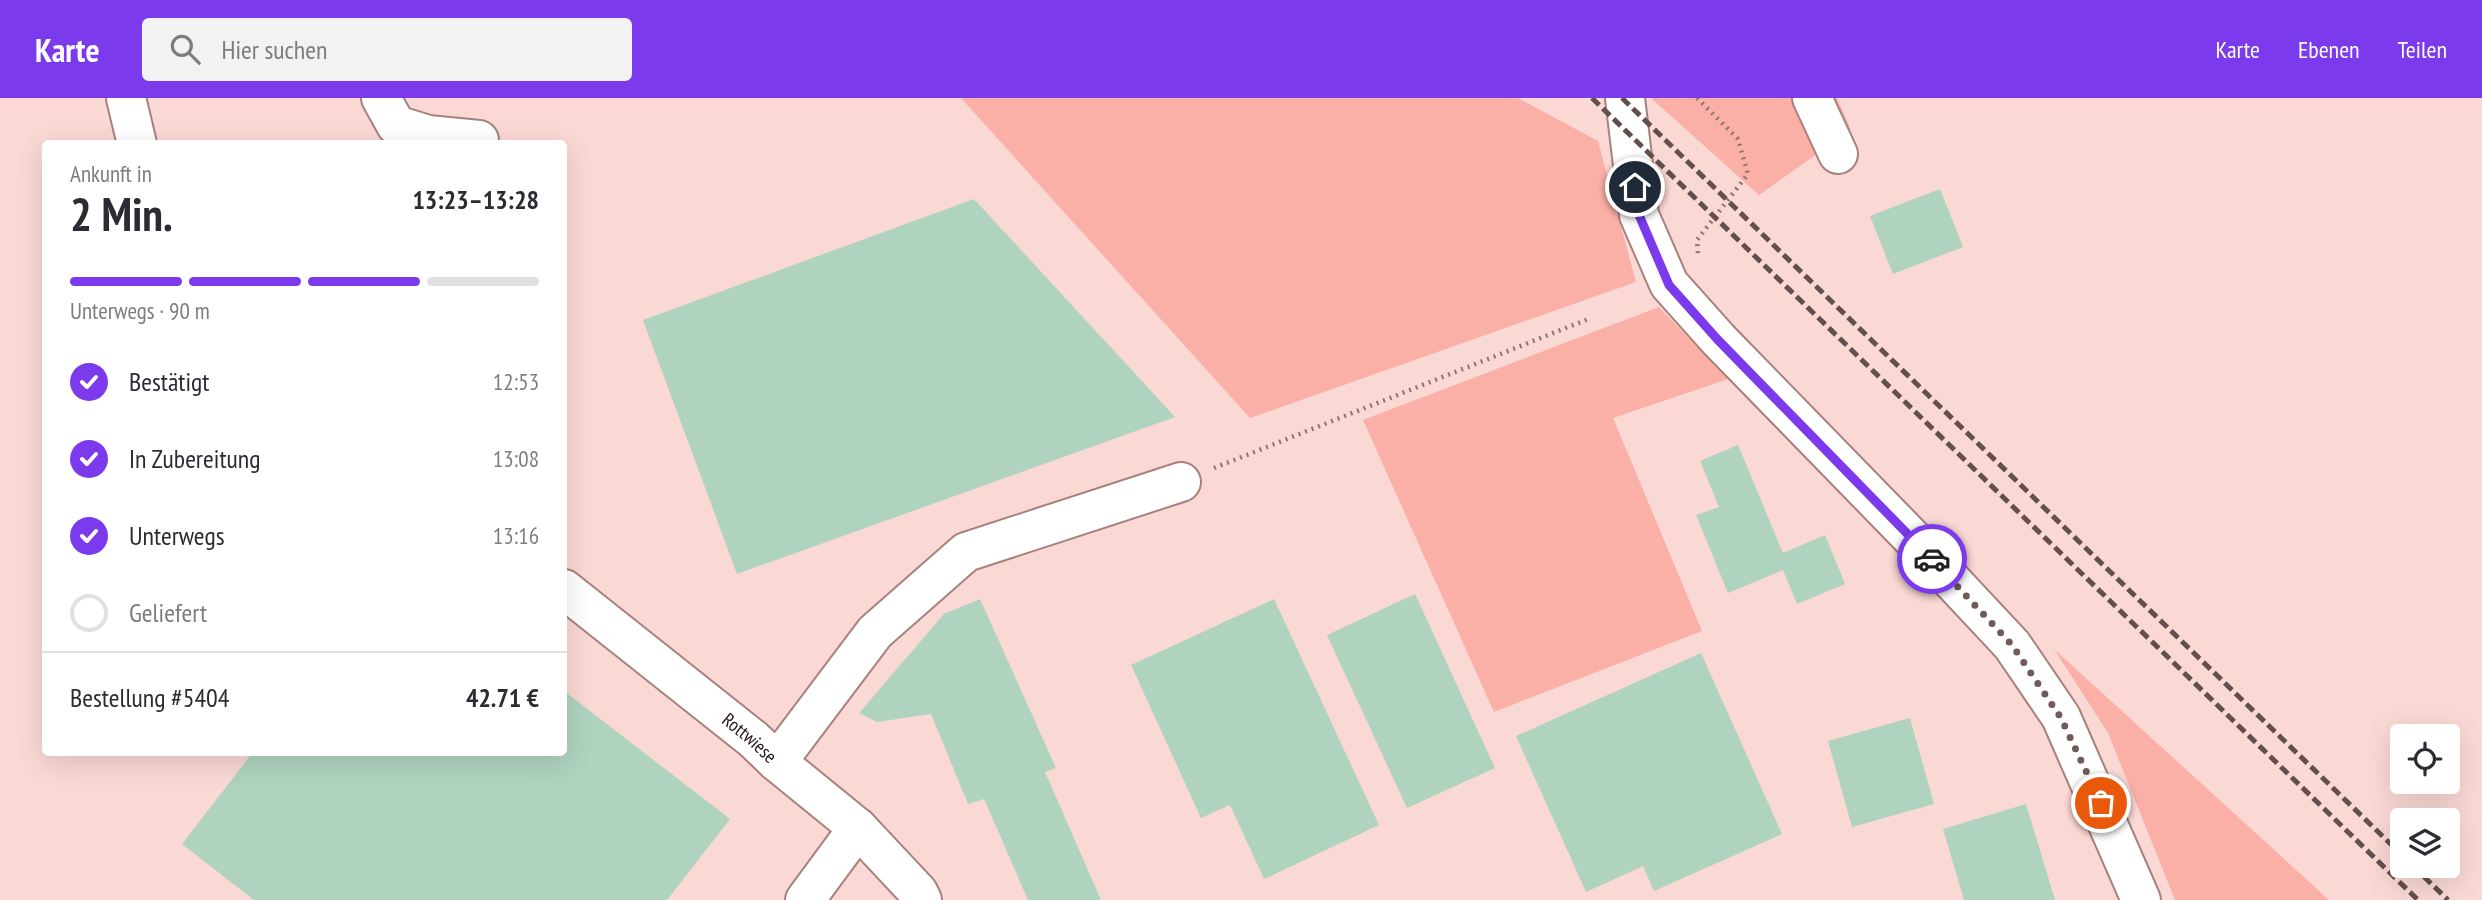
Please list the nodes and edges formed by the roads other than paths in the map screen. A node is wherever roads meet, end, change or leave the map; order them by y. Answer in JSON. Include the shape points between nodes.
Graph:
{"nodes":[{"id":1,"x":126,"y":98,"type":"edge"},
{"id":2,"x":381,"y":98,"type":"edge"},
{"id":3,"x":1625,"y":98,"type":"edge"},
{"id":4,"x":1812,"y":98,"type":"edge"},
{"id":5,"x":136,"y":140,"type":"edge"},
{"id":6,"x":479,"y":140,"type":"dead end"},
{"id":7,"x":1838,"y":154,"type":"dead end"},
{"id":8,"x":1181,"y":482,"type":"road end"},
{"id":9,"x":567,"y":591,"type":"edge"},
{"id":10,"x":777,"y":762,"type":"junction"},
{"id":11,"x":858,"y":828,"type":"junction"},
{"id":12,"x":804,"y":900,"type":"edge"},
{"id":13,"x":922,"y":900,"type":"edge"},
{"id":14,"x":2141,"y":900,"type":"edge"}],
"edges":[{"from":1,"to":5,"type":"main road"},
{"from":2,"to":6,"type":"main road","via":[[396,125],[428,135]]},
{"from":3,"to":14,"type":"main road","via":[[1639,215],[1669,285],[2012,645],[2061,718]]},
{"from":4,"to":7,"type":"main road"},
{"from":8,"to":10,"type":"main road","via":[[967,552],[875,632]]},
{"from":9,"to":10,"type":"main road","name":"Rottwiese"},
{"from":10,"to":11,"type":"main road","name":"Rottwiese"},
{"from":11,"to":12,"type":"main road"},
{"from":11,"to":13,"type":"main road","name":"Rottwiese"}]}
